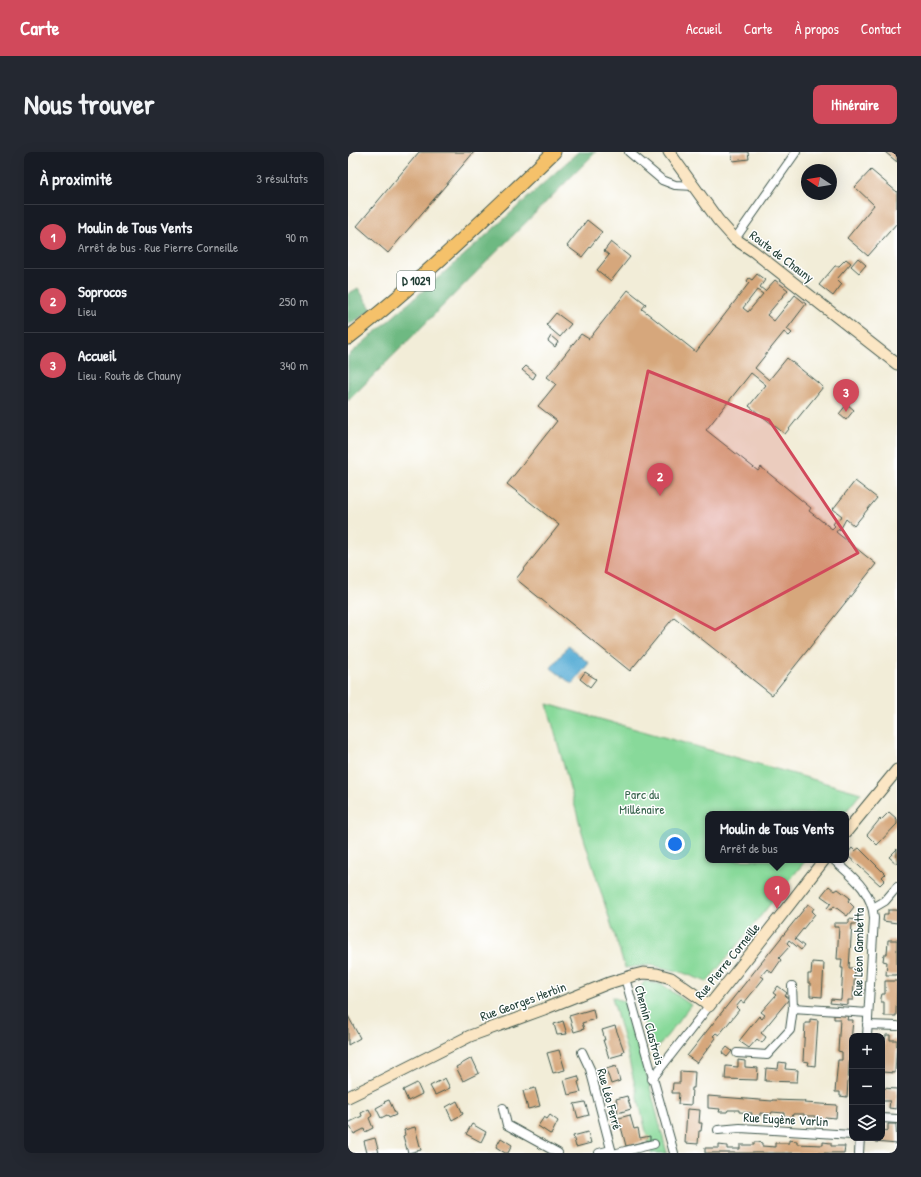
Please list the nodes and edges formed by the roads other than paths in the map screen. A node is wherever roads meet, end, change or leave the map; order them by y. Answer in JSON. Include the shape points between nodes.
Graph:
{"nodes":[{"id":1,"x":554,"y":152,"type":"edge"},
{"id":2,"x":629,"y":152,"type":"edge"},
{"id":3,"x":669,"y":152,"type":"edge"},
{"id":4,"x":796,"y":152,"type":"edge"},
{"id":5,"x":694,"y":186,"type":"junction"},
{"id":6,"x":735,"y":239,"type":"junction"},
{"id":7,"x":348,"y":338,"type":"edge"},
{"id":8,"x":897,"y":364,"type":"edge"},
{"id":9,"x":897,"y":770,"type":"edge"},
{"id":10,"x":849,"y":828,"type":"edge"},
{"id":11,"x":822,"y":863,"type":"edge"},
{"id":12,"x":837,"y":863,"type":"edge"},
{"id":13,"x":897,"y":887,"type":"edge"},
{"id":14,"x":873,"y":908,"type":"junction"},
{"id":15,"x":624,"y":978,"type":"junction"},
{"id":16,"x":792,"y":986,"type":"dead end"},
{"id":17,"x":708,"y":1006,"type":"junction"},
{"id":18,"x":793,"y":1008,"type":"junction"},
{"id":19,"x":868,"y":1012,"type":"junction"},
{"id":20,"x":867,"y":1025,"type":"junction"},
{"id":21,"x":897,"y":1026,"type":"edge"},
{"id":22,"x":867,"y":1033,"type":"edge"},
{"id":23,"x":582,"y":1052,"type":"dead end"},
{"id":24,"x":737,"y":1053,"type":"dead end"},
{"id":25,"x":652,"y":1079,"type":"junction"},
{"id":26,"x":348,"y":1097,"type":"edge"},
{"id":27,"x":503,"y":1108,"type":"dead end"},
{"id":28,"x":885,"y":1118,"type":"edge"},
{"id":29,"x":897,"y":1119,"type":"edge"},
{"id":30,"x":718,"y":1130,"type":"dead end"},
{"id":31,"x":849,"y":1135,"type":"edge"},
{"id":32,"x":860,"y":1141,"type":"edge"},
{"id":33,"x":654,"y":1144,"type":"dead end"},
{"id":34,"x":613,"y":1152,"type":"edge"},
{"id":35,"x":558,"y":1153,"type":"edge"},
{"id":36,"x":599,"y":1153,"type":"edge"},
{"id":37,"x":674,"y":1153,"type":"edge"},
{"id":38,"x":859,"y":1153,"type":"edge"}],
"edges":[{"from":1,"to":7,"type":"main road","number":"D 1029","via":[[423,275]]},
{"from":2,"to":5,"type":"street","via":[[662,180],[674,185]]},
{"from":3,"to":5,"type":"street","name":"Route de Chauny"},
{"from":4,"to":6,"type":"street"},
{"from":5,"to":6,"type":"street","name":"Route de Chauny"},
{"from":6,"to":8,"type":"street","name":"Route de Chauny"},
{"from":9,"to":10,"type":"street"},
{"from":11,"to":17,"type":"street","name":"Rue Pierre Corneille"},
{"from":12,"to":14,"type":"street","name":"Rue Léon Gambetta","via":[[866,891]]},
{"from":13,"to":14,"type":"street","via":[[885,901]]},
{"from":14,"to":19,"type":"street","name":"Rue Léon Gambetta"},
{"from":15,"to":17,"type":"street","name":"Rue Georges Herbin","via":[[643,973],[671,978]]},
{"from":15,"to":25,"type":"street","name":"Chemin Clastrois"},
{"from":15,"to":26,"type":"street","name":"Rue Georges Herbin","via":[[470,1036]]},
{"from":16,"to":18,"type":"street"},
{"from":17,"to":25,"type":"street","name":"Rue Pierre Corneille"},
{"from":18,"to":19,"type":"street"},
{"from":18,"to":24,"type":"street","via":[[790,1030],[767,1055]]},
{"from":19,"to":20,"type":"street","name":"Rue Léon Gambetta"},
{"from":20,"to":21,"type":"street"},
{"from":20,"to":22,"type":"street","name":"Rue Léon Gambetta"},
{"from":23,"to":34,"type":"street","name":"Rue Léo Ferré","via":[[590,1069]]},
{"from":25,"to":37,"type":"street","name":"Chemin Clastrois"},
{"from":27,"to":35,"type":"street","via":[[507,1125]]},
{"from":28,"to":29,"type":"street"},
{"from":30,"to":31,"type":"street","name":"Rue Eugène Varlin","via":[[740,1128]]},
{"from":32,"to":38,"type":"street"},
{"from":33,"to":34,"type":"street"},
{"from":34,"to":36,"type":"street"}]}
